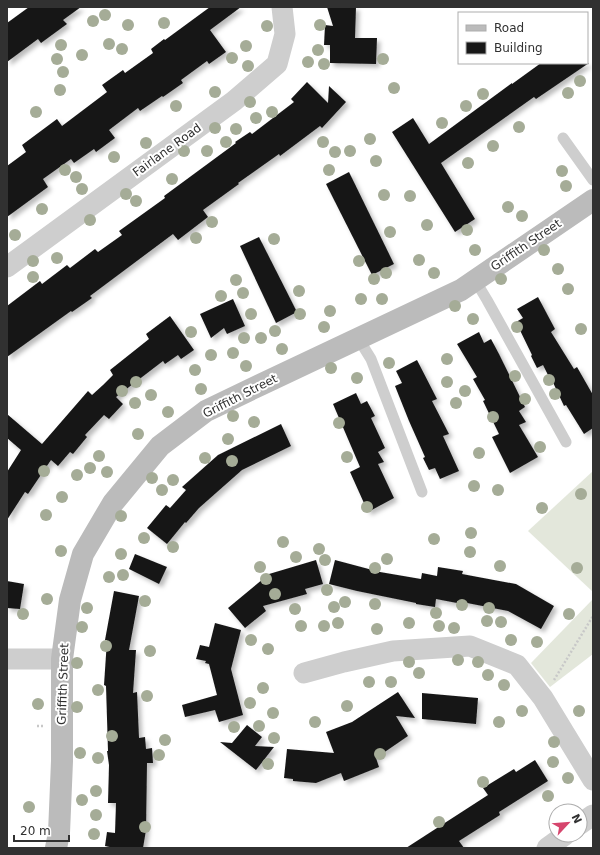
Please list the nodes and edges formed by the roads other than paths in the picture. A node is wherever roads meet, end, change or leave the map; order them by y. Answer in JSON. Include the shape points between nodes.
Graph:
{"nodes":[{"id":1,"x":282,"y":7,"type":"edge"},
{"id":2,"x":563,"y":138,"type":"dead end"},
{"id":3,"x":593,"y":180,"type":"edge"},
{"id":4,"x":593,"y":200,"type":"edge"},
{"id":5,"x":7,"y":267,"type":"edge"},
{"id":6,"x":475,"y":280,"type":"junction"},
{"id":7,"x":358,"y":338,"type":"junction"},
{"id":8,"x":566,"y":442,"type":"dead end"},
{"id":9,"x":422,"y":492,"type":"dead end"},
{"id":10,"x":7,"y":659,"type":"edge"},
{"id":11,"x":62,"y":659,"type":"junction"},
{"id":12,"x":304,"y":673,"type":"dead end"},
{"id":13,"x":593,"y":780,"type":"edge"},
{"id":14,"x":56,"y":848,"type":"edge"}],
"edges":[{"from":1,"to":5,"type":"street","name":"Fairlane Road","via":[[285,34],[277,64],[234,101]]},
{"from":2,"to":3,"type":"lane"},
{"from":4,"to":6,"type":"street","name":"Griffith Street"},
{"from":6,"to":7,"type":"street","name":"Griffith Street","via":[[461,290]]},
{"from":6,"to":8,"type":"lane"},
{"from":7,"to":9,"type":"lane","via":[[371,359]]},
{"from":7,"to":11,"type":"street","name":"Griffith Street","via":[[206,411],[160,446],[113,503],[83,554],[70,600]]},
{"from":10,"to":11,"type":"street"},
{"from":11,"to":14,"type":"street","name":"Griffith Street","via":[[62,761]]},
{"from":12,"to":13,"type":"street","via":[[393,651],[470,646],[517,666],[543,698]]}]}
